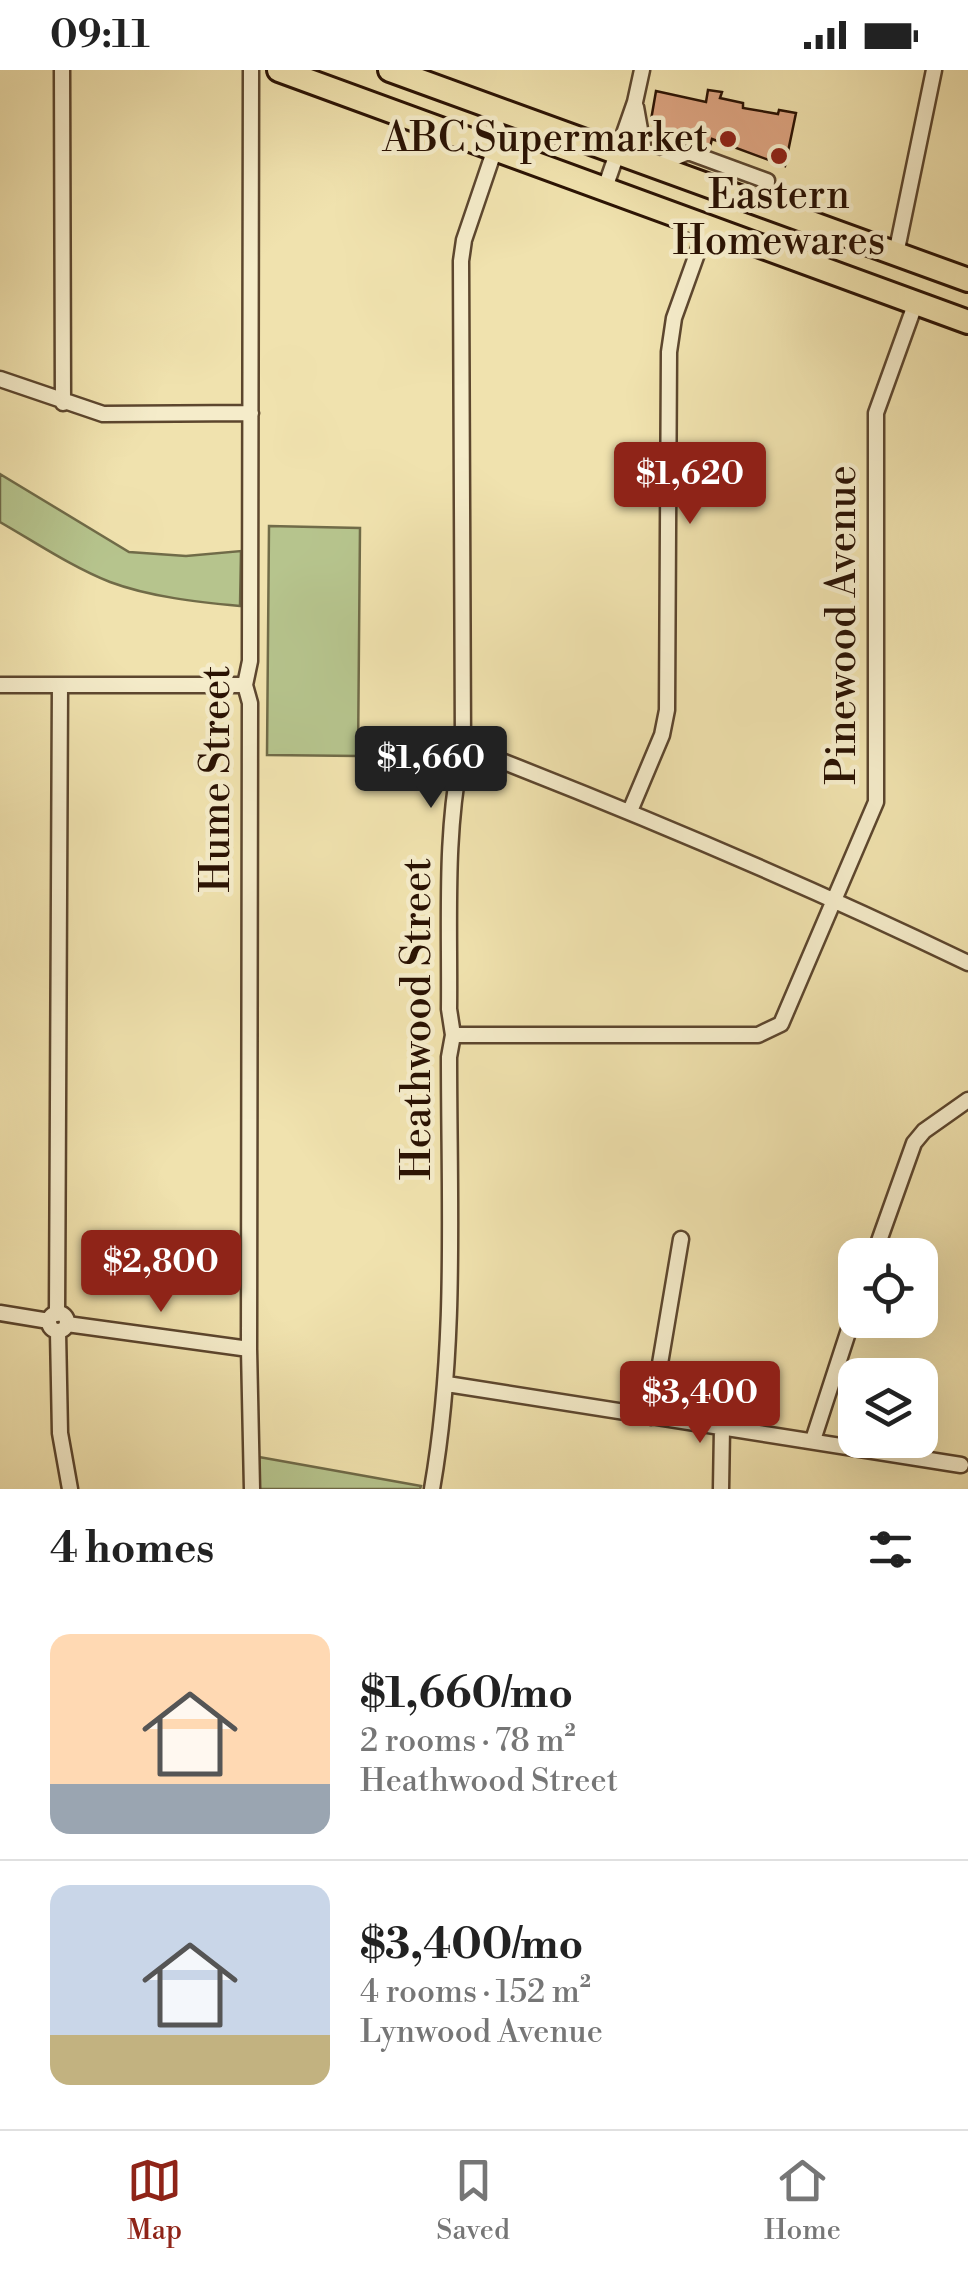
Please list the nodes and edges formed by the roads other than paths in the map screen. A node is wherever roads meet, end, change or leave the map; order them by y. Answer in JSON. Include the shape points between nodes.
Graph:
{"nodes":[{"id":1,"x":62,"y":70,"type":"edge"},
{"id":2,"x":252,"y":70,"type":"edge"},
{"id":3,"x":278,"y":70,"type":"edge"},
{"id":4,"x":390,"y":70,"type":"edge"},
{"id":5,"x":642,"y":70,"type":"edge"},
{"id":6,"x":934,"y":70,"type":"edge"},
{"id":7,"x":635,"y":102,"type":"junction"},
{"id":8,"x":489,"y":106,"type":"junction"},
{"id":9,"x":528,"y":120,"type":"junction"},
{"id":10,"x":498,"y":141,"type":"junction"},
{"id":11,"x":617,"y":152,"type":"junction"},
{"id":12,"x":650,"y":164,"type":"junction"},
{"id":13,"x":605,"y":188,"type":"junction"},
{"id":14,"x":707,"y":226,"type":"junction"},
{"id":15,"x":858,"y":240,"type":"junction"},
{"id":16,"x":896,"y":254,"type":"junction"},
{"id":17,"x":848,"y":277,"type":"junction"},
{"id":18,"x":968,"y":280,"type":"edge"},
{"id":19,"x":916,"y":302,"type":"junction"},
{"id":20,"x":968,"y":322,"type":"edge"},
{"id":21,"x":0,"y":379,"type":"edge"},
{"id":22,"x":63,"y":403,"type":"junction"},
{"id":23,"x":251,"y":413,"type":"junction"},
{"id":24,"x":60,"y":684,"type":"junction"},
{"id":25,"x":0,"y":685,"type":"edge"},
{"id":26,"x":245,"y":685,"type":"junction"},
{"id":27,"x":462,"y":746,"type":"junction"},
{"id":28,"x":630,"y":811,"type":"junction"},
{"id":29,"x":837,"y":899,"type":"junction"},
{"id":30,"x":968,"y":963,"type":"edge"},
{"id":31,"x":453,"y":1035,"type":"junction"},
{"id":32,"x":968,"y":1100,"type":"edge"},
{"id":33,"x":880,"y":1238,"type":"edge"},
{"id":34,"x":681,"y":1239,"type":"dead end"},
{"id":35,"x":0,"y":1314,"type":"edge"},
{"id":36,"x":58,"y":1322,"type":"junction"},
{"id":37,"x":846,"y":1338,"type":"edge"},
{"id":38,"x":249,"y":1349,"type":"junction"},
{"id":39,"x":447,"y":1384,"type":"junction"},
{"id":40,"x":651,"y":1417,"type":"junction"},
{"id":41,"x":722,"y":1428,"type":"junction"},
{"id":42,"x":814,"y":1440,"type":"junction"},
{"id":43,"x":961,"y":1465,"type":"dead end"},
{"id":44,"x":70,"y":1489,"type":"edge"},
{"id":45,"x":252,"y":1489,"type":"edge"},
{"id":46,"x":432,"y":1489,"type":"edge"},
{"id":47,"x":721,"y":1489,"type":"edge"}],
"edges":[{"from":1,"to":22,"type":"street"},
{"from":2,"to":23,"type":"street","name":"Hume Street"},
{"from":3,"to":10,"type":"main road"},
{"from":4,"to":8,"type":"main road"},
{"from":5,"to":7,"type":"street"},
{"from":6,"to":16,"type":"street"},
{"from":7,"to":11,"type":"street"},
{"from":7,"to":12,"type":"street"},
{"from":8,"to":9,"type":"main road"},
{"from":8,"to":10,"type":"street"},
{"from":9,"to":10,"type":"street"},
{"from":9,"to":11,"type":"main road"},
{"from":10,"to":13,"type":"main road"},
{"from":10,"to":27,"type":"street","name":"Heathwood Street","via":[[461,261]]},
{"from":11,"to":12,"type":"main road"},
{"from":11,"to":13,"type":"street"},
{"from":12,"to":15,"type":"main road"},
{"from":13,"to":14,"type":"main road"},
{"from":14,"to":17,"type":"main road"},
{"from":14,"to":28,"type":"street","via":[[674,318],[669,352],[667,710]]},
{"from":15,"to":16,"type":"main road"},
{"from":15,"to":17,"type":"main road"},
{"from":16,"to":18,"type":"main road"},
{"from":17,"to":19,"type":"main road"},
{"from":19,"to":20,"type":"main road"},
{"from":19,"to":29,"type":"street","name":"Pinewood Avenue","via":[[876,413],[876,802]]},
{"from":21,"to":22,"type":"street"},
{"from":22,"to":23,"type":"street","via":[[102,414]]},
{"from":23,"to":26,"type":"street","name":"Hume Street"},
{"from":24,"to":25,"type":"street"},
{"from":24,"to":26,"type":"street"},
{"from":24,"to":36,"type":"street"},
{"from":26,"to":38,"type":"street","name":"Hume Street"},
{"from":27,"to":28,"type":"street"},
{"from":27,"to":31,"type":"street","name":"Heathwood Street","via":[[451,842]]},
{"from":28,"to":29,"type":"street"},
{"from":29,"to":30,"type":"street"},
{"from":29,"to":31,"type":"street","name":"Pinewood Avenue","via":[[781,1024],[758,1035]]},
{"from":31,"to":39,"type":"street","name":"Heathwood Street"},
{"from":32,"to":33,"type":"street","via":[[914,1142]]},
{"from":34,"to":40,"type":"street"},
{"from":35,"to":36,"type":"street"},
{"from":36,"to":38,"type":"street"},
{"from":36,"to":44,"type":"street","via":[[60,1433]]},
{"from":37,"to":42,"type":"street"},
{"from":38,"to":45,"type":"street","name":"Hume Street"},
{"from":39,"to":40,"type":"street"},
{"from":39,"to":46,"type":"street","name":"Heathwood Street"},
{"from":40,"to":41,"type":"street"},
{"from":41,"to":42,"type":"street"},
{"from":41,"to":47,"type":"street"},
{"from":42,"to":43,"type":"street"}]}
